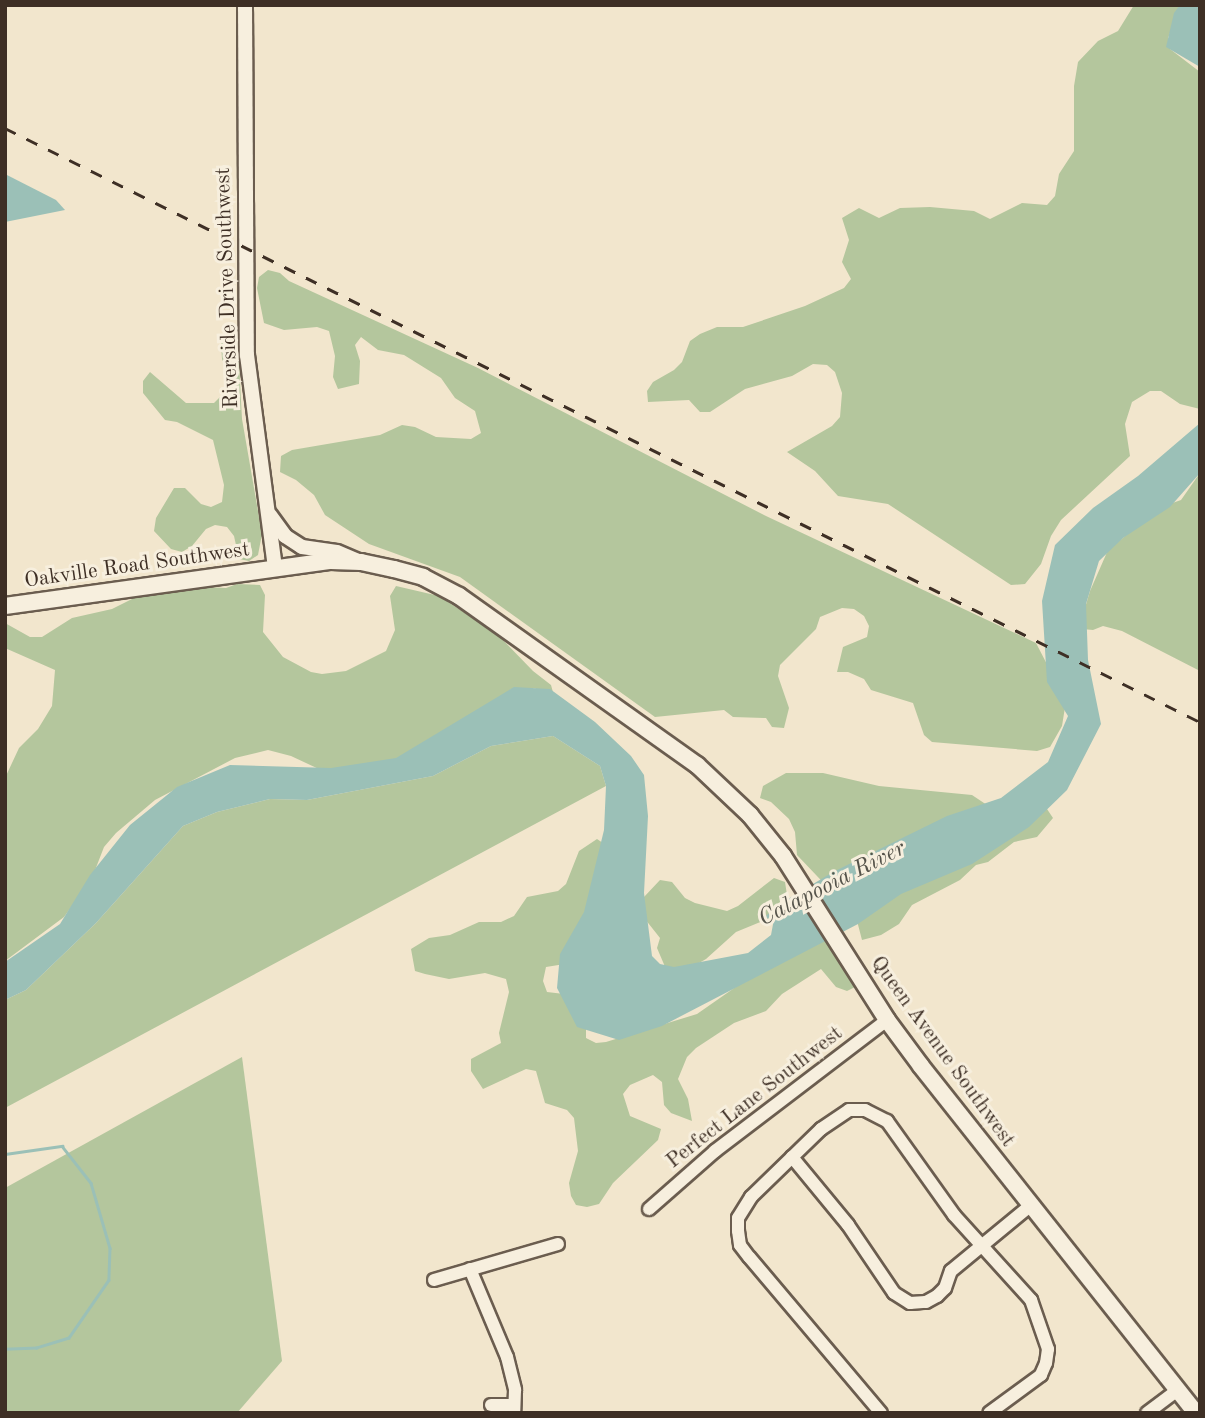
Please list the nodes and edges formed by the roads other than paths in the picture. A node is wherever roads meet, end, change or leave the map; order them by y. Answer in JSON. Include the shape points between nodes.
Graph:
{"nodes":[{"id":1,"x":245,"y":5,"type":"edge"},
{"id":2,"x":266,"y":507,"type":"junction"},
{"id":3,"x":361,"y":562,"type":"junction"},
{"id":4,"x":275,"y":567,"type":"junction"},
{"id":5,"x":5,"y":606,"type":"edge"},
{"id":6,"x":887,"y":1020,"type":"junction"},
{"id":7,"x":792,"y":1157,"type":"junction"},
{"id":8,"x":1031,"y":1205,"type":"junction"},
{"id":9,"x":649,"y":1209,"type":"dead end"},
{"id":10,"x":558,"y":1244,"type":"dead end"},
{"id":11,"x":982,"y":1244,"type":"junction"},
{"id":12,"x":470,"y":1269,"type":"junction"},
{"id":13,"x":434,"y":1280,"type":"dead end"},
{"id":14,"x":1178,"y":1390,"type":"junction"},
{"id":15,"x":491,"y":1405,"type":"dead end"},
{"id":16,"x":514,"y":1409,"type":"edge"},
{"id":17,"x":881,"y":1413,"type":"edge"},
{"id":18,"x":989,"y":1413,"type":"edge"},
{"id":19,"x":1147,"y":1413,"type":"edge"},
{"id":20,"x":1196,"y":1413,"type":"edge"}],
"edges":[{"from":1,"to":2,"type":"street","name":"Riverside Drive Southwest","via":[[247,355]]},
{"from":2,"to":3,"type":"street","via":[[277,527],[293,542]]},
{"from":2,"to":4,"type":"street","name":"Riverside Drive Southwest"},
{"from":3,"to":4,"type":"main road","name":"Queen Avenue Southwest"},
{"from":3,"to":6,"type":"main road","name":"Queen Avenue Southwest","via":[[423,578],[459,596],[710,775],[764,832],[795,874]]},
{"from":4,"to":5,"type":"main road","name":"Oakville Road Southwest"},
{"from":6,"to":8,"type":"main road","name":"Queen Avenue Southwest"},
{"from":6,"to":9,"type":"street","name":"Perfect Lane Southwest","via":[[715,1151]]},
{"from":7,"to":11,"type":"street","via":[[849,1110],[877,1115],[895,1130],[929,1184]]},
{"from":7,"to":11,"type":"street","via":[[848,1225],[894,1293],[910,1303],[937,1296],[951,1271]]},
{"from":7,"to":17,"type":"street","via":[[742,1207],[737,1218],[740,1245]]},
{"from":8,"to":11,"type":"street"},
{"from":8,"to":14,"type":"main road","name":"Queen Avenue Southwest"},
{"from":10,"to":12,"type":"street"},
{"from":11,"to":18,"type":"street","via":[[1031,1300],[1048,1349],[1041,1375]]},
{"from":12,"to":13,"type":"street"},
{"from":12,"to":16,"type":"street","via":[[507,1357]]},
{"from":14,"to":19,"type":"street"},
{"from":14,"to":20,"type":"main road","name":"Queen Avenue Southwest"},
{"from":15,"to":16,"type":"street"}]}
